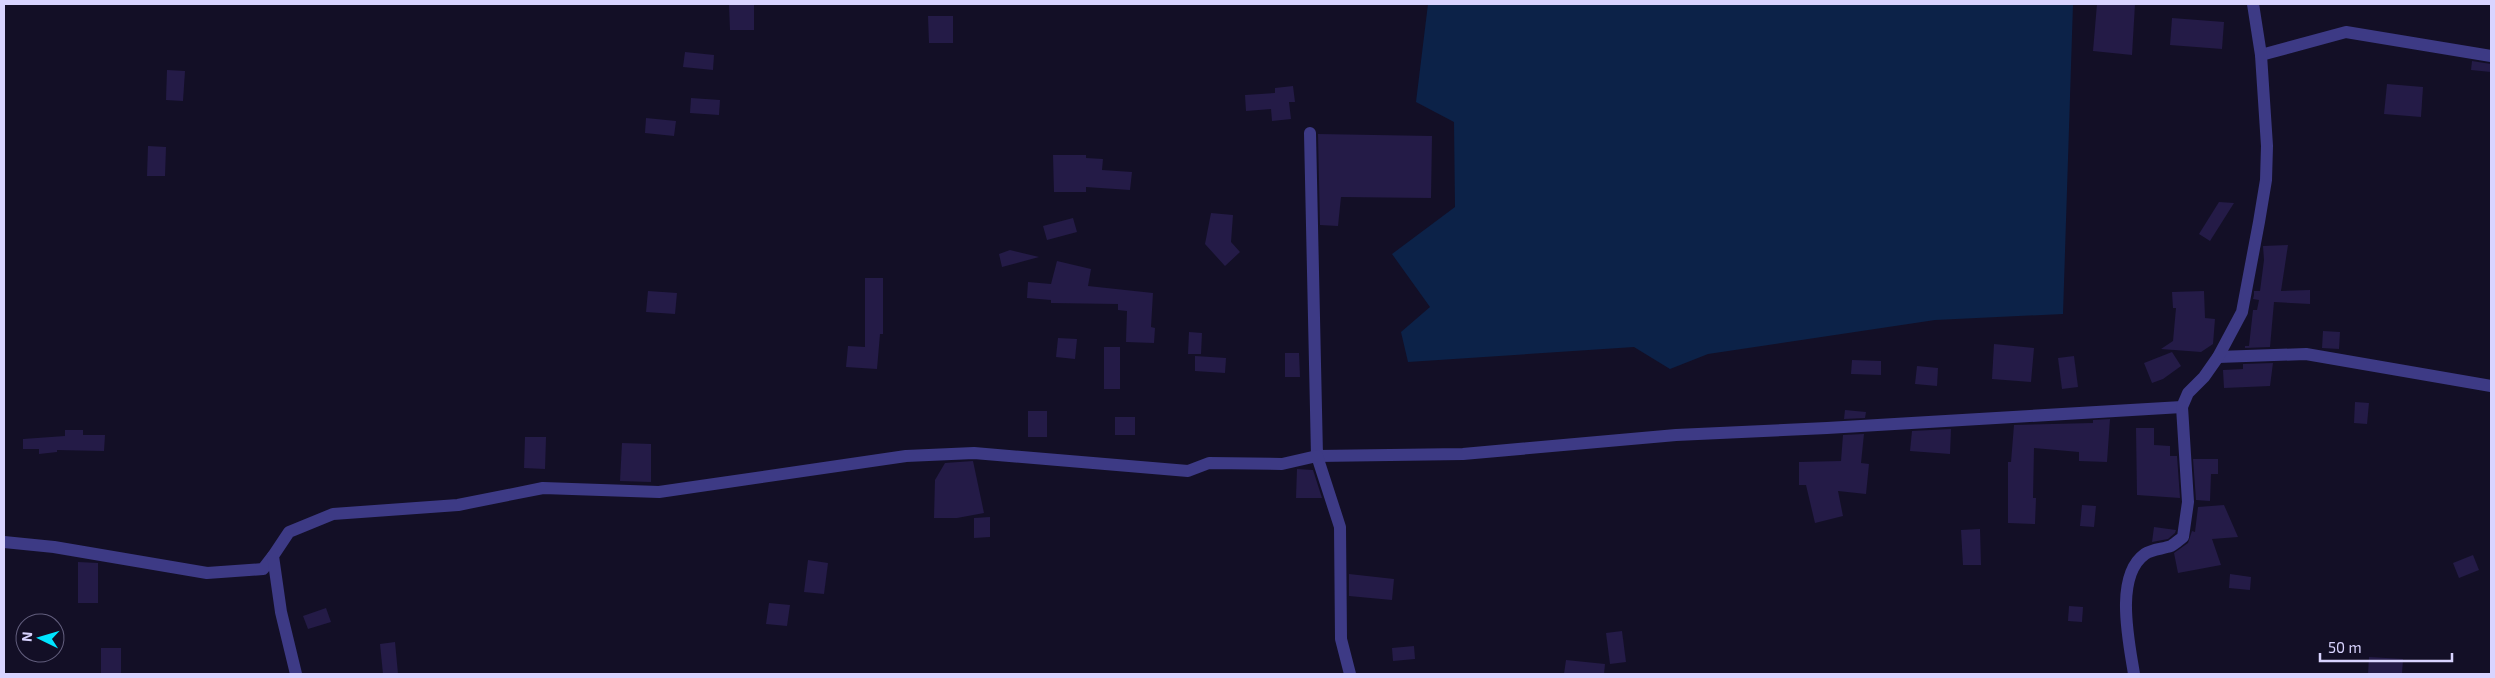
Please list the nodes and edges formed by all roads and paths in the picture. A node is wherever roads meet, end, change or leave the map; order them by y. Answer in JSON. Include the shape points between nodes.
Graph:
{"nodes":[{"id":1,"x":2253,"y":4,"type":"edge"},
{"id":2,"x":2261,"y":55,"type":"junction"},
{"id":3,"x":2491,"y":56,"type":"edge"},
{"id":4,"x":1310,"y":133,"type":"dead end"},
{"id":5,"x":2218,"y":357,"type":"junction"},
{"id":6,"x":2491,"y":386,"type":"edge"},
{"id":7,"x":2182,"y":407,"type":"junction"},
{"id":8,"x":1316,"y":456,"type":"junction"},
{"id":9,"x":4,"y":542,"type":"edge"},
{"id":10,"x":273,"y":556,"type":"junction"},
{"id":11,"x":296,"y":674,"type":"edge"},
{"id":12,"x":1350,"y":674,"type":"edge"},
{"id":13,"x":2134,"y":674,"type":"edge"}],
"edges":[{"from":1,"to":2,"type":"street"},
{"from":2,"to":3,"type":"street","via":[[2346,32]]},
{"from":2,"to":5,"type":"street","via":[[2266,180],[2242,312]]},
{"from":4,"to":8,"type":"street"},
{"from":5,"to":6,"type":"street","via":[[2306,354]]},
{"from":5,"to":7,"type":"street","via":[[2188,393]]},
{"from":7,"to":8,"type":"street","via":[[1676,435],[1463,454]]},
{"from":7,"to":13,"type":"street","via":[[2188,502],[2186,524],[2183,537],[2172,546],[2147,552],[2136,562],[2128,584],[2126,624]]},
{"from":8,"to":10,"type":"street","via":[[1282,464],[1208,463],[1188,471],[974,453],[906,456],[659,492],[544,488],[458,505],[333,514],[289,532]]},
{"from":8,"to":12,"type":"street","via":[[1340,527],[1341,640]]},
{"from":9,"to":10,"type":"street","via":[[54,547],[207,573],[263,569]]},
{"from":10,"to":11,"type":"street","via":[[281,612]]}]}
